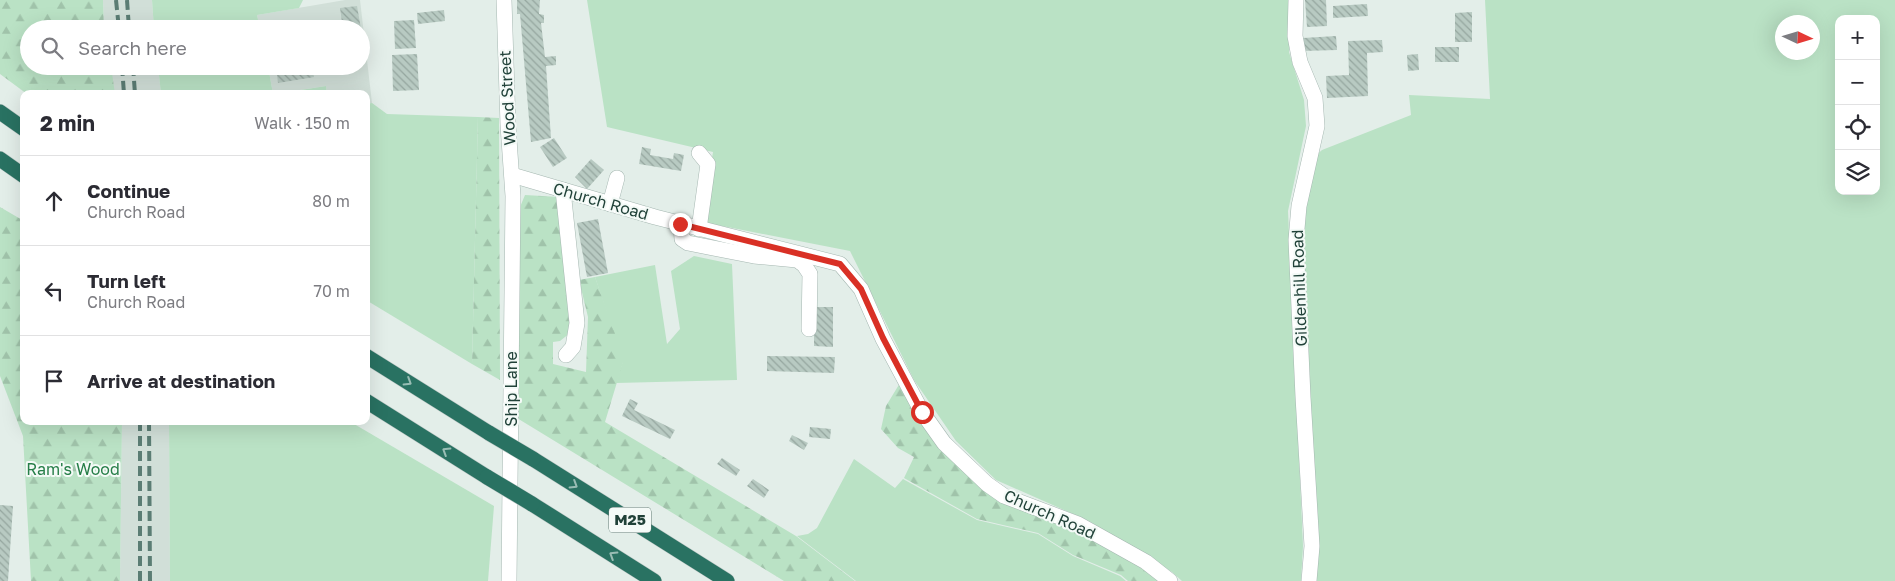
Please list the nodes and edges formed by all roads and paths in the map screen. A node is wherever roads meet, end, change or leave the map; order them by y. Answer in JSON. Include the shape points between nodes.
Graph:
{"nodes":[{"id":1,"x":504,"y":0,"type":"edge"},
{"id":2,"x":1296,"y":0,"type":"edge"},
{"id":3,"x":0,"y":112,"type":"edge"},
{"id":4,"x":20,"y":126,"type":"edge"},
{"id":5,"x":700,"y":153,"type":"dead end"},
{"id":6,"x":0,"y":159,"type":"edge"},
{"id":7,"x":20,"y":173,"type":"edge"},
{"id":8,"x":512,"y":175,"type":"junction"},
{"id":9,"x":617,"y":178,"type":"dead end"},
{"id":10,"x":563,"y":190,"type":"junction"},
{"id":11,"x":513,"y":196,"type":"joint"},
{"id":12,"x":610,"y":204,"type":"junction"},
{"id":13,"x":680,"y":224,"type":"junction"},
{"id":14,"x":698,"y":229,"type":"junction"},
{"id":15,"x":809,"y":329,"type":"dead end"},
{"id":16,"x":566,"y":355,"type":"dead end"},
{"id":17,"x":370,"y":359,"type":"edge"},
{"id":18,"x":370,"y":404,"type":"edge"},
{"id":19,"x":509,"y":581,"type":"edge"},
{"id":20,"x":654,"y":581,"type":"edge"},
{"id":21,"x":727,"y":581,"type":"edge"},
{"id":22,"x":1170,"y":581,"type":"edge"},
{"id":23,"x":1309,"y":581,"type":"edge"}],
"edges":[{"from":1,"to":8,"type":"street","name":"Wood Street"},
{"from":2,"to":23,"type":"street","name":"Gildenhill Road","via":[[1295,36],[1300,62],[1315,98],[1317,126],[1299,206],[1296,240],[1312,546]]},
{"from":3,"to":4,"type":"highway"},
{"from":5,"to":14,"type":"street","via":[[708,164]]},
{"from":6,"to":7,"type":"highway"},
{"from":8,"to":10,"type":"street","name":"Church Road"},
{"from":8,"to":11,"type":"street","name":"Wood Street"},
{"from":9,"to":12,"type":"street"},
{"from":10,"to":12,"type":"street","name":"Church Road"},
{"from":10,"to":16,"type":"street","via":[[577,323],[573,347]]},
{"from":11,"to":19,"type":"street","name":"Ship Lane"},
{"from":12,"to":13,"type":"street","name":"Church Road"},
{"from":13,"to":14,"type":"street","name":"Church Road"},
{"from":13,"to":15,"type":"street","via":[[682,239],[688,243],[754,256],[797,260],[804,265],[810,274]]},
{"from":14,"to":22,"type":"street","name":"Church Road","via":[[840,264],[861,289],[922,412],[944,443],[1004,496],[1078,524],[1146,562]]},
{"from":17,"to":21,"type":"highway","number":"M25","one_way":true,"bridge":true},
{"from":20,"to":18,"type":"highway","number":"M25","one_way":true,"bridge":true}]}
